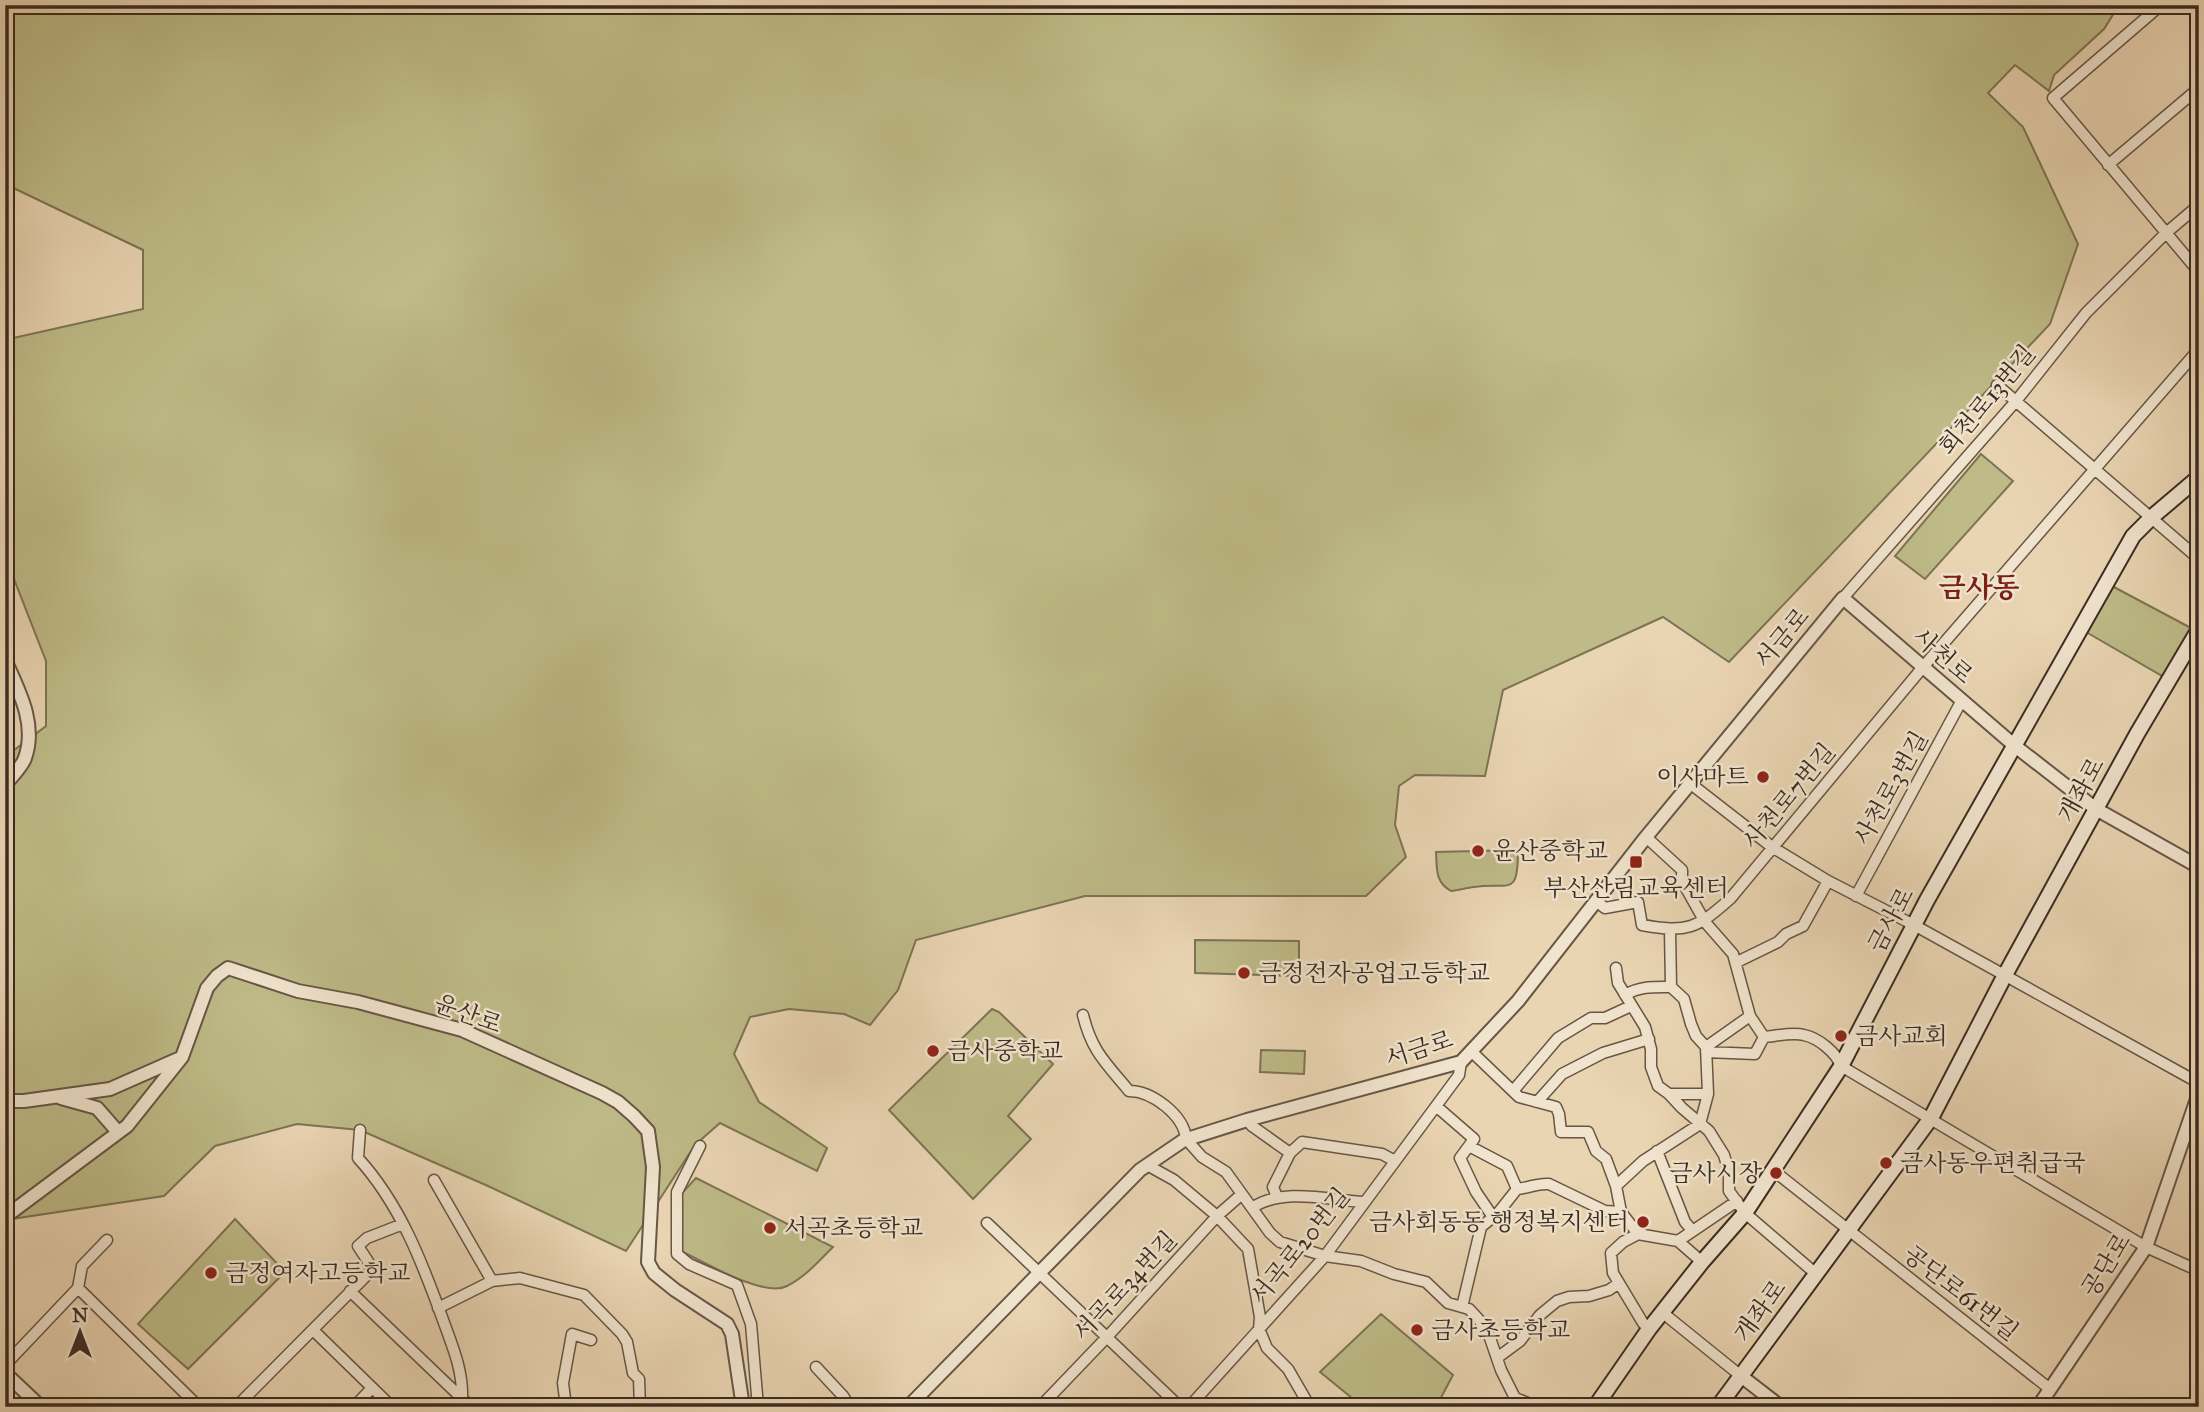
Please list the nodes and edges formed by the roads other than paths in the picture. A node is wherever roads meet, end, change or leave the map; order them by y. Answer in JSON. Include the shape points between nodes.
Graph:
{"nodes":[{"id":1,"x":2161,"y":5,"type":"edge"},
{"id":2,"x":2199,"y":88,"type":"edge"},
{"id":3,"x":2108,"y":164,"type":"junction"},
{"id":4,"x":2199,"y":205,"type":"edge"},
{"id":5,"x":2166,"y":233,"type":"junction"},
{"id":6,"x":2199,"y":272,"type":"edge"},
{"id":7,"x":2199,"y":349,"type":"edge"},
{"id":8,"x":1997,"y":384,"type":"dead end"},
{"id":9,"x":2016,"y":401,"type":"junction"},
{"id":10,"x":2094,"y":467,"type":"junction"},
{"id":11,"x":2199,"y":477,"type":"edge"},
{"id":12,"x":2152,"y":517,"type":"junction"},
{"id":13,"x":2199,"y":559,"type":"edge"},
{"id":14,"x":1843,"y":598,"type":"junction"},
{"id":15,"x":2199,"y":629,"type":"edge"},
{"id":16,"x":5,"y":660,"type":"edge"},
{"id":17,"x":1923,"y":667,"type":"junction"},
{"id":18,"x":1962,"y":700,"type":"junction"},
{"id":19,"x":2015,"y":746,"type":"junction"},
{"id":20,"x":1691,"y":784,"type":"junction"},
{"id":21,"x":5,"y":785,"type":"edge"},
{"id":22,"x":2096,"y":809,"type":"junction"},
{"id":23,"x":1646,"y":837,"type":"junction"},
{"id":24,"x":1772,"y":847,"type":"junction"},
{"id":25,"x":2199,"y":867,"type":"edge"},
{"id":26,"x":1828,"y":881,"type":"junction"},
{"id":27,"x":1856,"y":896,"type":"junction"},
{"id":28,"x":1596,"y":901,"type":"junction"},
{"id":29,"x":1704,"y":922,"type":"junction"},
{"id":30,"x":1914,"y":925,"type":"junction"},
{"id":31,"x":1670,"y":930,"type":"junction"},
{"id":32,"x":1737,"y":962,"type":"junction"},
{"id":33,"x":1616,"y":968,"type":"dead end"},
{"id":34,"x":2005,"y":975,"type":"junction"},
{"id":35,"x":1671,"y":987,"type":"junction"},
{"id":36,"x":1625,"y":995,"type":"junction"},
{"id":37,"x":1631,"y":1006,"type":"junction"},
{"id":38,"x":1083,"y":1015,"type":"dead end"},
{"id":39,"x":1749,"y":1016,"type":"junction"},
{"id":40,"x":1764,"y":1037,"type":"junction"},
{"id":41,"x":1649,"y":1039,"type":"junction"},
{"id":42,"x":1706,"y":1050,"type":"junction"},
{"id":43,"x":1472,"y":1052,"type":"junction"},
{"id":44,"x":182,"y":1057,"type":"junction"},
{"id":45,"x":1461,"y":1062,"type":"junction"},
{"id":46,"x":1841,"y":1066,"type":"junction"},
{"id":47,"x":2199,"y":1083,"type":"edge"},
{"id":48,"x":1513,"y":1091,"type":"junction"},
{"id":49,"x":2199,"y":1093,"type":"edge"},
{"id":50,"x":1669,"y":1094,"type":"junction"},
{"id":51,"x":1708,"y":1094,"type":"junction"},
{"id":52,"x":55,"y":1096,"type":"junction"},
{"id":53,"x":5,"y":1101,"type":"edge"},
{"id":54,"x":1537,"y":1102,"type":"junction"},
{"id":55,"x":1436,"y":1106,"type":"junction"},
{"id":56,"x":1931,"y":1118,"type":"junction"},
{"id":57,"x":1247,"y":1120,"type":"junction"},
{"id":58,"x":1700,"y":1124,"type":"junction"},
{"id":59,"x":360,"y":1130,"type":"dead end"},
{"id":60,"x":118,"y":1132,"type":"junction"},
{"id":61,"x":1186,"y":1139,"type":"junction"},
{"id":62,"x":1471,"y":1143,"type":"junction"},
{"id":63,"x":700,"y":1146,"type":"dead end"},
{"id":64,"x":1657,"y":1151,"type":"junction"},
{"id":65,"x":1290,"y":1153,"type":"junction"},
{"id":66,"x":1395,"y":1161,"type":"junction"},
{"id":67,"x":1147,"y":1165,"type":"junction"},
{"id":68,"x":1774,"y":1171,"type":"junction"},
{"id":69,"x":434,"y":1180,"type":"dead end"},
{"id":70,"x":1616,"y":1186,"type":"junction"},
{"id":71,"x":1517,"y":1189,"type":"junction"},
{"id":72,"x":1242,"y":1194,"type":"junction"},
{"id":73,"x":1277,"y":1197,"type":"junction"},
{"id":74,"x":1364,"y":1202,"type":"junction"},
{"id":75,"x":1741,"y":1207,"type":"junction"},
{"id":76,"x":1252,"y":1208,"type":"junction"},
{"id":77,"x":1621,"y":1212,"type":"junction"},
{"id":78,"x":1217,"y":1216,"type":"junction"},
{"id":79,"x":5,"y":1217,"type":"edge"},
{"id":80,"x":1493,"y":1217,"type":"junction"},
{"id":81,"x":987,"y":1223,"type":"dead end"},
{"id":82,"x":403,"y":1224,"type":"junction"},
{"id":83,"x":1692,"y":1230,"type":"junction"},
{"id":84,"x":1847,"y":1230,"type":"junction"},
{"id":85,"x":1638,"y":1234,"type":"junction"},
{"id":86,"x":107,"y":1240,"type":"dead end"},
{"id":87,"x":1678,"y":1241,"type":"junction"},
{"id":88,"x":2146,"y":1247,"type":"junction"},
{"id":89,"x":1325,"y":1256,"type":"junction"},
{"id":90,"x":1702,"y":1262,"type":"junction"},
{"id":91,"x":1038,"y":1271,"type":"junction"},
{"id":92,"x":2199,"y":1271,"type":"edge"},
{"id":93,"x":1815,"y":1273,"type":"junction"},
{"id":94,"x":492,"y":1281,"type":"junction"},
{"id":95,"x":1619,"y":1283,"type":"junction"},
{"id":96,"x":78,"y":1289,"type":"junction"},
{"id":97,"x":350,"y":1290,"type":"junction"},
{"id":98,"x":1462,"y":1307,"type":"junction"},
{"id":99,"x":438,"y":1308,"type":"junction"},
{"id":100,"x":1663,"y":1313,"type":"junction"},
{"id":101,"x":1258,"y":1329,"type":"junction"},
{"id":102,"x":1649,"y":1329,"type":"junction"},
{"id":103,"x":313,"y":1330,"type":"junction"},
{"id":104,"x":1108,"y":1336,"type":"junction"},
{"id":105,"x":591,"y":1340,"type":"dead end"},
{"id":106,"x":1497,"y":1358,"type":"junction"},
{"id":107,"x":5,"y":1365,"type":"edge"},
{"id":108,"x":816,"y":1367,"type":"dead end"},
{"id":109,"x":5,"y":1373,"type":"edge"},
{"id":110,"x":1741,"y":1376,"type":"junction"},
{"id":111,"x":372,"y":1388,"type":"junction"},
{"id":112,"x":2050,"y":1389,"type":"junction"},
{"id":113,"x":462,"y":1398,"type":"junction"},
{"id":114,"x":1511,"y":1403,"type":"edge"},
{"id":115,"x":40,"y":1407,"type":"edge"},
{"id":116,"x":200,"y":1407,"type":"edge"},
{"id":117,"x":236,"y":1407,"type":"edge"},
{"id":118,"x":354,"y":1407,"type":"edge"},
{"id":119,"x":392,"y":1407,"type":"edge"},
{"id":120,"x":471,"y":1407,"type":"edge"},
{"id":121,"x":566,"y":1407,"type":"edge"},
{"id":122,"x":640,"y":1407,"type":"edge"},
{"id":123,"x":743,"y":1407,"type":"edge"},
{"id":124,"x":758,"y":1407,"type":"edge"},
{"id":125,"x":850,"y":1407,"type":"edge"},
{"id":126,"x":908,"y":1407,"type":"edge"},
{"id":127,"x":1040,"y":1407,"type":"edge"},
{"id":128,"x":1180,"y":1407,"type":"edge"},
{"id":129,"x":1189,"y":1407,"type":"edge"},
{"id":130,"x":1310,"y":1407,"type":"edge"},
{"id":131,"x":1538,"y":1407,"type":"edge"},
{"id":132,"x":1595,"y":1407,"type":"edge"},
{"id":133,"x":1718,"y":1407,"type":"edge"},
{"id":134,"x":1781,"y":1407,"type":"edge"},
{"id":135,"x":2038,"y":1407,"type":"edge"}],
"edges":[{"from":1,"to":3,"type":"street","via":[[2053,98]]},
{"from":2,"to":3,"type":"street"},
{"from":3,"to":5,"type":"street"},
{"from":4,"to":5,"type":"street","name":"회천로13번길"},
{"from":5,"to":6,"type":"street"},
{"from":5,"to":9,"type":"street","name":"회천로13번길","via":[[2086,313]]},
{"from":7,"to":10,"type":"street","name":"사천로7번길"},
{"from":8,"to":9,"type":"street"},
{"from":9,"to":10,"type":"street"},
{"from":9,"to":14,"type":"street","name":"회천로13번길"},
{"from":10,"to":12,"type":"street"},
{"from":10,"to":17,"type":"street","name":"사천로7번길"},
{"from":11,"to":12,"type":"main road","name":"금사로"},
{"from":12,"to":13,"type":"street"},
{"from":12,"to":19,"type":"main road","name":"금사로","via":[[2133,536]]},
{"from":14,"to":17,"type":"street","name":"사천로"},
{"from":14,"to":20,"type":"street","name":"서금로"},
{"from":15,"to":22,"type":"main road","name":"개좌로"},
{"from":16,"to":21,"type":"street","via":[[30,723],[25,759]]},
{"from":17,"to":18,"type":"street","name":"사천로"},
{"from":17,"to":24,"type":"street","name":"사천로7번길"},
{"from":18,"to":19,"type":"street","name":"사천로"},
{"from":18,"to":27,"type":"street","name":"사천로3번길"},
{"from":19,"to":22,"type":"street","name":"사천로"},
{"from":19,"to":30,"type":"main road","name":"금사로"},
{"from":20,"to":23,"type":"street","name":"서금로"},
{"from":20,"to":24,"type":"street"},
{"from":22,"to":25,"type":"street","name":"사천로"},
{"from":22,"to":34,"type":"main road","name":"개좌로"},
{"from":23,"to":28,"type":"street","name":"서금로"},
{"from":23,"to":29,"type":"street","via":[[1682,870],[1682,881]]},
{"from":24,"to":26,"type":"street"},
{"from":24,"to":29,"type":"street","name":"사천로7번길","via":[[1730,899]]},
{"from":26,"to":27,"type":"street"},
{"from":26,"to":32,"type":"street","via":[[1803,926]]},
{"from":27,"to":30,"type":"street"},
{"from":28,"to":31,"type":"street","via":[[1605,908],[1638,902],[1642,925]]},
{"from":28,"to":43,"type":"street","name":"서금로"},
{"from":29,"to":31,"type":"street","name":"사천로7번길"},
{"from":29,"to":32,"type":"street"},
{"from":30,"to":34,"type":"street"},
{"from":30,"to":46,"type":"main road","name":"금사로"},
{"from":31,"to":35,"type":"street"},
{"from":32,"to":39,"type":"street"},
{"from":33,"to":36,"type":"street"},
{"from":34,"to":47,"type":"street"},
{"from":34,"to":56,"type":"main road","name":"개좌로"},
{"from":35,"to":36,"type":"street","via":[[1636,989]]},
{"from":35,"to":42,"type":"street","via":[[1684,999],[1690,1024]]},
{"from":36,"to":37,"type":"street"},
{"from":37,"to":41,"type":"street"},
{"from":37,"to":48,"type":"street","via":[[1605,1018],[1591,1018],[1558,1038]]},
{"from":38,"to":61,"type":"street","via":[[1095,1051],[1129,1091],[1139,1091],[1172,1112]]},
{"from":39,"to":40,"type":"street"},
{"from":39,"to":42,"type":"street"},
{"from":40,"to":42,"type":"street","via":[[1755,1055]]},
{"from":40,"to":46,"type":"street","via":[[1804,1035],[1829,1048]]},
{"from":41,"to":50,"type":"street","via":[[1651,1067],[1658,1086]]},
{"from":41,"to":54,"type":"street","via":[[1603,1053],[1562,1074]]},
{"from":42,"to":51,"type":"street"},
{"from":43,"to":45,"type":"street","name":"서금로"},
{"from":43,"to":48,"type":"street"},
{"from":44,"to":52,"type":"street","via":[[110,1088]]},
{"from":44,"to":60,"type":"street"},
{"from":44,"to":123,"type":"street","name":"윤산로","via":[[207,988],[228,968],[298,991],[462,1030],[618,1102],[648,1131],[653,1167],[648,1262],[654,1273],[727,1324]]},
{"from":45,"to":55,"type":"street","name":"서곡로20번길","via":[[1459,1075]]},
{"from":45,"to":57,"type":"street","name":"서금로"},
{"from":46,"to":56,"type":"street"},
{"from":46,"to":68,"type":"main road","name":"금사로"},
{"from":48,"to":54,"type":"street"},
{"from":49,"to":88,"type":"street","name":"공단로"},
{"from":50,"to":51,"type":"street"},
{"from":50,"to":58,"type":"street"},
{"from":51,"to":58,"type":"street"},
{"from":52,"to":53,"type":"street"},
{"from":52,"to":60,"type":"street","via":[[97,1108]]},
{"from":54,"to":70,"type":"street","via":[[1556,1107],[1561,1132],[1588,1132],[1596,1151],[1606,1159]]},
{"from":55,"to":62,"type":"street"},
{"from":55,"to":66,"type":"street","name":"서곡로20번길"},
{"from":56,"to":84,"type":"main road","name":"개좌로"},
{"from":56,"to":88,"type":"street"},
{"from":57,"to":61,"type":"street","name":"서금로"},
{"from":57,"to":65,"type":"street"},
{"from":58,"to":64,"type":"street"},
{"from":58,"to":75,"type":"street","via":[[1724,1155],[1728,1191]]},
{"from":59,"to":82,"type":"street","via":[[358,1158],[379,1180]]},
{"from":60,"to":79,"type":"street"},
{"from":61,"to":67,"type":"street","name":"서금로"},
{"from":61,"to":72,"type":"street","via":[[1202,1157],[1226,1172]]},
{"from":62,"to":71,"type":"street","via":[[1507,1167]]},
{"from":62,"to":80,"type":"street","via":[[1460,1158]]},
{"from":63,"to":124,"type":"street","via":[[677,1192],[677,1254],[737,1285],[751,1324]]},
{"from":64,"to":70,"type":"street"},
{"from":64,"to":83,"type":"street"},
{"from":65,"to":66,"type":"street","via":[[1302,1142],[1382,1154]]},
{"from":65,"to":73,"type":"street","via":[[1273,1186]]},
{"from":66,"to":74,"type":"street","name":"서곡로20번길"},
{"from":67,"to":78,"type":"street","via":[[1174,1180]]},
{"from":67,"to":91,"type":"street","name":"서금로"},
{"from":68,"to":75,"type":"main road","name":"금사로"},
{"from":68,"to":84,"type":"street"},
{"from":69,"to":94,"type":"street"},
{"from":70,"to":77,"type":"street"},
{"from":71,"to":77,"type":"street","via":[[1549,1184],[1605,1211]]},
{"from":71,"to":80,"type":"street"},
{"from":72,"to":76,"type":"street"},
{"from":72,"to":78,"type":"street","name":"서곡로34번길"},
{"from":73,"to":74,"type":"street"},
{"from":73,"to":76,"type":"street"},
{"from":74,"to":89,"type":"street","name":"서곡로20번길"},
{"from":75,"to":83,"type":"street"},
{"from":75,"to":90,"type":"main road","name":"금사로"},
{"from":75,"to":93,"type":"street","name":"개좌로"},
{"from":76,"to":89,"type":"street","via":[[1280,1242]]},
{"from":77,"to":85,"type":"street"},
{"from":78,"to":101,"type":"street","via":[[1248,1250]]},
{"from":78,"to":104,"type":"street","name":"서곡로34번길"},
{"from":80,"to":98,"type":"street","via":[[1481,1227]]},
{"from":81,"to":91,"type":"street"},
{"from":82,"to":97,"type":"street","via":[[358,1246],[373,1269]]},
{"from":82,"to":99,"type":"street"},
{"from":83,"to":87,"type":"street"},
{"from":84,"to":93,"type":"main road","name":"개좌로"},
{"from":84,"to":112,"type":"street","name":"공단로61번길"},
{"from":85,"to":87,"type":"street"},
{"from":85,"to":95,"type":"street","via":[[1611,1253]]},
{"from":86,"to":96,"type":"street","via":[[82,1266]]},
{"from":87,"to":90,"type":"street"},
{"from":88,"to":92,"type":"street"},
{"from":88,"to":112,"type":"street","name":"공단로"},
{"from":89,"to":98,"type":"street","via":[[1361,1261],[1426,1282],[1448,1303]]},
{"from":89,"to":101,"type":"street","name":"서곡로20번길"},
{"from":90,"to":100,"type":"main road","name":"금사로"},
{"from":91,"to":104,"type":"street"},
{"from":91,"to":126,"type":"street","name":"서금로"},
{"from":93,"to":110,"type":"main road","name":"개좌로"},
{"from":94,"to":99,"type":"street"},
{"from":94,"to":122,"type":"street","via":[[520,1278],[584,1294],[627,1342],[632,1373],[639,1379]]},
{"from":95,"to":102,"type":"street"},
{"from":95,"to":106,"type":"street","via":[[1590,1296],[1557,1301],[1520,1341]]},
{"from":96,"to":107,"type":"street"},
{"from":96,"to":116,"type":"street"},
{"from":97,"to":103,"type":"street"},
{"from":97,"to":113,"type":"street"},
{"from":98,"to":106,"type":"street","via":[[1480,1321]]},
{"from":99,"to":113,"type":"street","via":[[459,1364]]},
{"from":100,"to":102,"type":"main road","name":"금사로"},
{"from":100,"to":110,"type":"street","name":"개좌로"},
{"from":101,"to":129,"type":"street","name":"서곡로20번길"},
{"from":101,"to":130,"type":"street","via":[[1268,1348],[1289,1369]]},
{"from":102,"to":132,"type":"main road","name":"금사로"},
{"from":103,"to":111,"type":"street"},
{"from":103,"to":117,"type":"street"},
{"from":104,"to":127,"type":"street","name":"서곡로34번길"},
{"from":104,"to":128,"type":"street"},
{"from":105,"to":121,"type":"street","via":[[572,1334],[563,1383]]},
{"from":106,"to":114,"type":"street"},
{"from":108,"to":125,"type":"street"},
{"from":109,"to":115,"type":"street"},
{"from":110,"to":133,"type":"main road","name":"개좌로"},
{"from":110,"to":134,"type":"street"},
{"from":111,"to":118,"type":"street"},
{"from":111,"to":119,"type":"street"},
{"from":112,"to":135,"type":"street","name":"공단로"},
{"from":113,"to":120,"type":"street"},
{"from":114,"to":131,"type":"street"}]}
